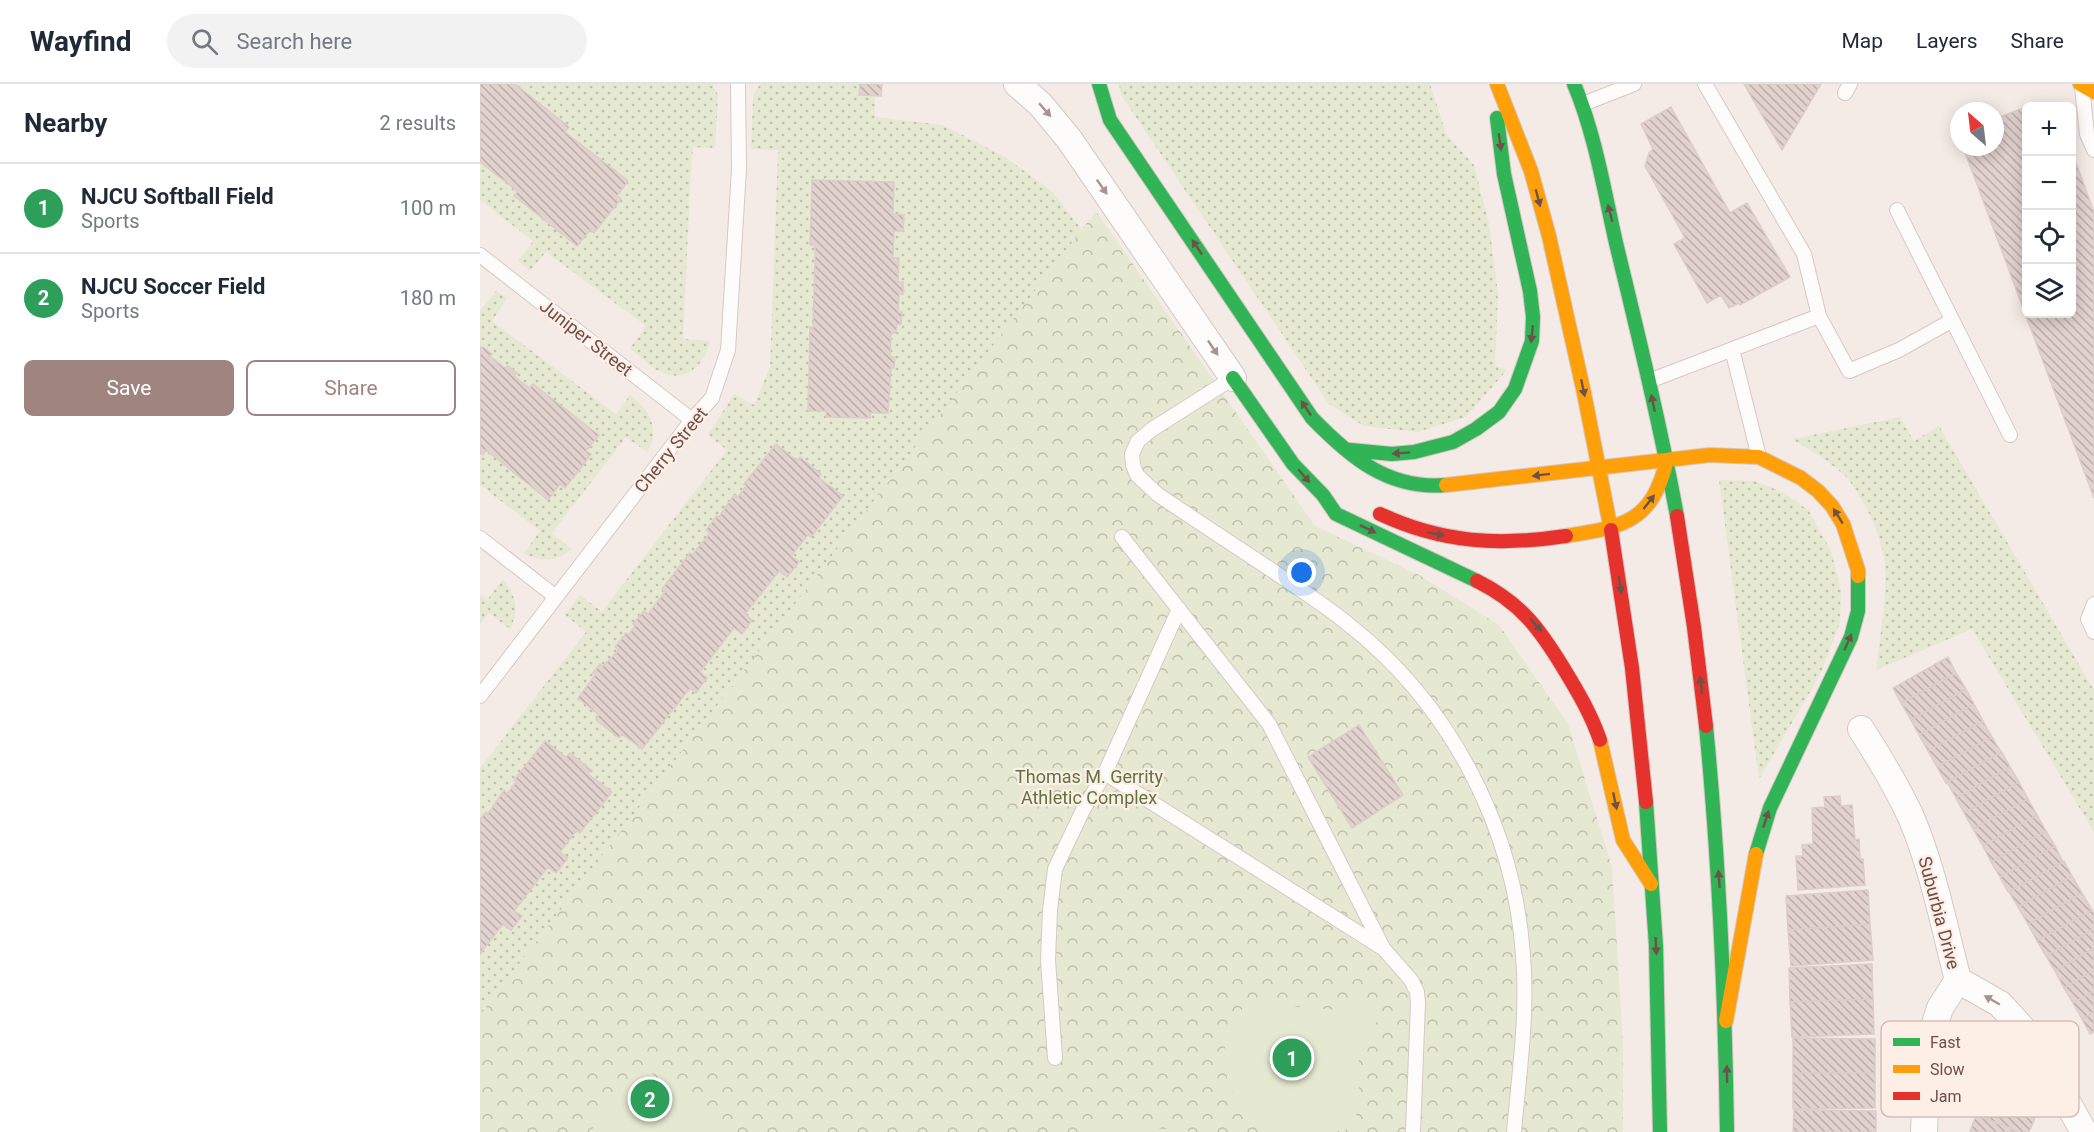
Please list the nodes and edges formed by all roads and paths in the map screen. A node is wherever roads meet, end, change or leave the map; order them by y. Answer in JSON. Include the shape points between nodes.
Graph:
{"nodes":[{"id":1,"x":738,"y":84,"type":"edge"},
{"id":2,"x":1017,"y":84,"type":"edge"},
{"id":3,"x":1085,"y":84,"type":"edge"},
{"id":4,"x":1099,"y":84,"type":"edge"},
{"id":5,"x":1492,"y":84,"type":"edge"},
{"id":6,"x":1497,"y":84,"type":"edge"},
{"id":7,"x":1574,"y":84,"type":"edge"},
{"id":8,"x":1634,"y":84,"type":"edge"},
{"id":9,"x":1706,"y":84,"type":"edge"},
{"id":10,"x":2085,"y":87,"type":"edge"},
{"id":11,"x":1583,"y":105,"type":"junction"},
{"id":12,"x":1110,"y":120,"type":"junction"},
{"id":13,"x":2094,"y":150,"type":"edge"},
{"id":14,"x":1896,"y":210,"type":"dead end"},
{"id":15,"x":480,"y":255,"type":"edge"},
{"id":16,"x":1819,"y":316,"type":"junction"},
{"id":17,"x":1951,"y":321,"type":"junction"},
{"id":18,"x":1732,"y":349,"type":"junction"},
{"id":19,"x":1233,"y":378,"type":"junction"},
{"id":20,"x":1648,"y":381,"type":"junction"},
{"id":21,"x":692,"y":420,"type":"junction"},
{"id":22,"x":2010,"y":435,"type":"dead end"},
{"id":23,"x":1347,"y":450,"type":"junction"},
{"id":24,"x":1759,"y":457,"type":"junction"},
{"id":25,"x":1667,"y":460,"type":"junction"},
{"id":26,"x":1599,"y":467,"type":"junction"},
{"id":27,"x":1323,"y":495,"type":"junction"},
{"id":28,"x":1345,"y":497,"type":"dead end"},
{"id":29,"x":1365,"y":507,"type":"dead end"},
{"id":30,"x":1610,"y":527,"type":"junction"},
{"id":31,"x":1122,"y":537,"type":"dead end"},
{"id":32,"x":480,"y":538,"type":"edge"},
{"id":33,"x":556,"y":597,"type":"junction"},
{"id":34,"x":2094,"y":604,"type":"edge"},
{"id":35,"x":1179,"y":609,"type":"junction"},
{"id":36,"x":2091,"y":618,"type":"edge"},
{"id":37,"x":2094,"y":632,"type":"edge"},
{"id":38,"x":480,"y":696,"type":"edge"},
{"id":39,"x":1861,"y":729,"type":"dead end"},
{"id":40,"x":1105,"y":773,"type":"junction"},
{"id":41,"x":1653,"y":887,"type":"junction"},
{"id":42,"x":1383,"y":948,"type":"junction"},
{"id":43,"x":1958,"y":980,"type":"junction"},
{"id":44,"x":1726,"y":1021,"type":"junction"},
{"id":45,"x":1936,"y":1021,"type":"edge"},
{"id":46,"x":2016,"y":1021,"type":"edge"},
{"id":47,"x":1055,"y":1058,"type":"dead end"},
{"id":48,"x":1925,"y":1117,"type":"edge"},
{"id":49,"x":2076,"y":1117,"type":"edge"},
{"id":50,"x":1413,"y":1132,"type":"edge"},
{"id":51,"x":1514,"y":1132,"type":"edge"},
{"id":52,"x":1660,"y":1132,"type":"edge"},
{"id":53,"x":1727,"y":1132,"type":"edge"},
{"id":54,"x":1924,"y":1132,"type":"edge"},
{"id":55,"x":2084,"y":1132,"type":"edge"}],
"edges":[{"from":1,"to":21,"type":"lane","name":"Cherry Street","via":[[739,169],[728,350],[712,398]]},
{"from":2,"to":19,"type":"street","one_way":true,"via":[[1041,104],[1069,139]]},
{"from":3,"to":12,"type":"street"},
{"from":4,"to":12,"type":"highway"},
{"from":5,"to":23,"type":"highway","one_way":true,"via":[[1504,174],[1533,317],[1532,341],[1520,378],[1499,412],[1453,442],[1392,454]]},
{"from":6,"to":26,"type":"highway","one_way":true,"via":[[1534,184]]},
{"from":7,"to":11,"type":"highway"},
{"from":8,"to":11,"type":"lane"},
{"from":9,"to":16,"type":"lane","via":[[1804,254]]},
{"from":10,"to":13,"type":"lane","via":[[2087,134]]},
{"from":20,"to":11,"type":"highway","one_way":true},
{"from":23,"to":12,"type":"highway","one_way":true,"via":[[1312,418]]},
{"from":14,"to":17,"type":"lane"},
{"from":15,"to":21,"type":"lane","name":"Juniper Street"},
{"from":16,"to":17,"type":"lane","via":[[1849,371],[1899,350]]},
{"from":16,"to":18,"type":"lane"},
{"from":17,"to":22,"type":"lane"},
{"from":18,"to":20,"type":"lane"},
{"from":18,"to":24,"type":"lane"},
{"from":19,"to":27,"type":"highway","one_way":true,"via":[[1293,464]]},
{"from":19,"to":51,"type":"lane","via":[[1138,441],[1132,454],[1133,465],[1137,475],[1156,494],[1349,624],[1413,686],[1467,763],[1497,828],[1517,905],[1524,1007]]},
{"from":25,"to":20,"type":"highway","one_way":true},
{"from":21,"to":33,"type":"lane","name":"Cherry Street"},
{"from":26,"to":23,"type":"highway","one_way":true,"via":[[1442,485],[1413,484],[1384,475]]},
{"from":24,"to":25,"type":"highway","via":[[1710,455]]},
{"from":44,"to":24,"type":"highway","one_way":true,"via":[[1760,838],[1770,808],[1851,637],[1858,611],[1858,570],[1843,524],[1832,506],[1801,478]]},
{"from":25,"to":26,"type":"highway"},
{"from":30,"to":25,"type":"highway","one_way":true,"via":[[1646,508],[1662,479]]},
{"from":44,"to":25,"type":"highway","one_way":true,"via":[[1709,757]]},
{"from":26,"to":30,"type":"highway"},
{"from":27,"to":28,"type":"highway"},
{"from":27,"to":41,"type":"highway","one_way":true,"via":[[1336,514],[1491,588],[1541,631],[1593,720],[1623,840]]},
{"from":29,"to":30,"type":"highway","one_way":true,"via":[[1428,533],[1474,541],[1552,537]]},
{"from":30,"to":41,"type":"highway","one_way":true,"via":[[1642,747]]},
{"from":31,"to":35,"type":"lane"},
{"from":32,"to":33,"type":"lane"},
{"from":33,"to":38,"type":"lane","name":"Cherry Street"},
{"from":34,"to":36,"type":"lane"},
{"from":35,"to":40,"type":"lane"},
{"from":35,"to":42,"type":"lane","via":[[1269,723]]},
{"from":36,"to":37,"type":"lane"},
{"from":39,"to":43,"type":"street","name":"Suburbia Drive","via":[[1911,817],[1934,885]]},
{"from":40,"to":42,"type":"lane"},
{"from":40,"to":47,"type":"lane","via":[[1055,869],[1048,960]]},
{"from":41,"to":52,"type":"highway","one_way":true,"via":[[1659,990]]},
{"from":42,"to":50,"type":"lane","via":[[1417,992]]},
{"from":43,"to":45,"type":"street"},
{"from":46,"to":43,"type":"street","name":"Suburbia Drive","one_way":true,"via":[[2000,1004]]},
{"from":53,"to":44,"type":"highway","one_way":true},
{"from":48,"to":54,"type":"street"},
{"from":55,"to":49,"type":"street","name":"Suburbia Drive","one_way":true}]}
